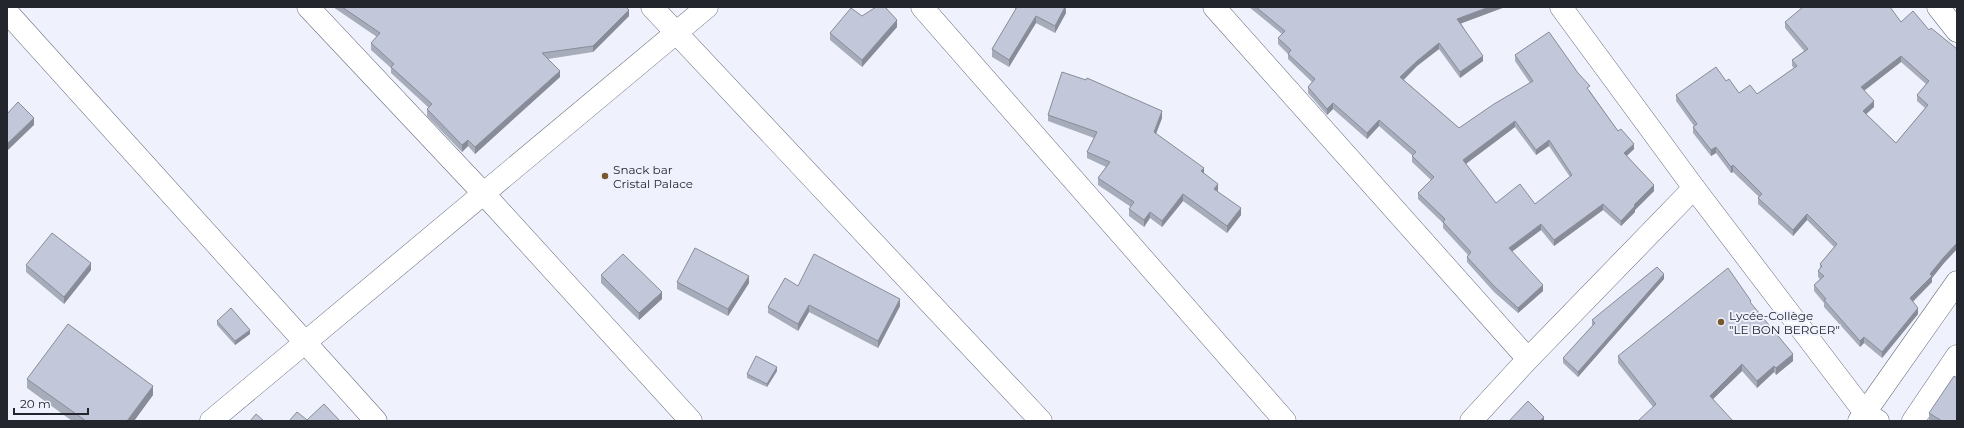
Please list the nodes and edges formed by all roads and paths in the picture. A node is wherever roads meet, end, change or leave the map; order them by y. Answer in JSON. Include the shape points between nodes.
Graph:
{"nodes":[{"id":1,"x":308,"y":7,"type":"edge"},
{"id":2,"x":652,"y":7,"type":"edge"},
{"id":3,"x":707,"y":7,"type":"edge"},
{"id":4,"x":922,"y":7,"type":"edge"},
{"id":5,"x":1214,"y":7,"type":"edge"},
{"id":6,"x":1562,"y":7,"type":"edge"},
{"id":7,"x":1938,"y":7,"type":"edge"},
{"id":8,"x":7,"y":12,"type":"edge"},
{"id":9,"x":1957,"y":31,"type":"edge"},
{"id":10,"x":676,"y":33,"type":"junction"},
{"id":11,"x":1694,"y":188,"type":"junction"},
{"id":12,"x":484,"y":194,"type":"junction"},
{"id":13,"x":1957,"y":282,"type":"edge"},
{"id":14,"x":305,"y":343,"type":"junction"},
{"id":15,"x":1957,"y":356,"type":"edge"},
{"id":16,"x":1528,"y":359,"type":"junction"},
{"id":17,"x":1868,"y":418,"type":"edge"},
{"id":18,"x":210,"y":421,"type":"edge"},
{"id":19,"x":376,"y":421,"type":"edge"},
{"id":20,"x":691,"y":421,"type":"edge"},
{"id":21,"x":1042,"y":421,"type":"edge"},
{"id":22,"x":1285,"y":421,"type":"edge"},
{"id":23,"x":1471,"y":421,"type":"edge"},
{"id":24,"x":1913,"y":421,"type":"edge"}],
"edges":[{"from":1,"to":12,"type":"street"},
{"from":2,"to":10,"type":"street"},
{"from":3,"to":10,"type":"street"},
{"from":4,"to":22,"type":"street"},
{"from":5,"to":16,"type":"street"},
{"from":6,"to":11,"type":"street"},
{"from":7,"to":9,"type":"street"},
{"from":8,"to":14,"type":"street"},
{"from":10,"to":12,"type":"street"},
{"from":10,"to":21,"type":"street"},
{"from":11,"to":16,"type":"street"},
{"from":11,"to":17,"type":"street"},
{"from":12,"to":14,"type":"street"},
{"from":12,"to":20,"type":"street"},
{"from":13,"to":17,"type":"street"},
{"from":14,"to":18,"type":"street"},
{"from":14,"to":19,"type":"street"},
{"from":15,"to":24,"type":"street"},
{"from":16,"to":23,"type":"street"}]}
